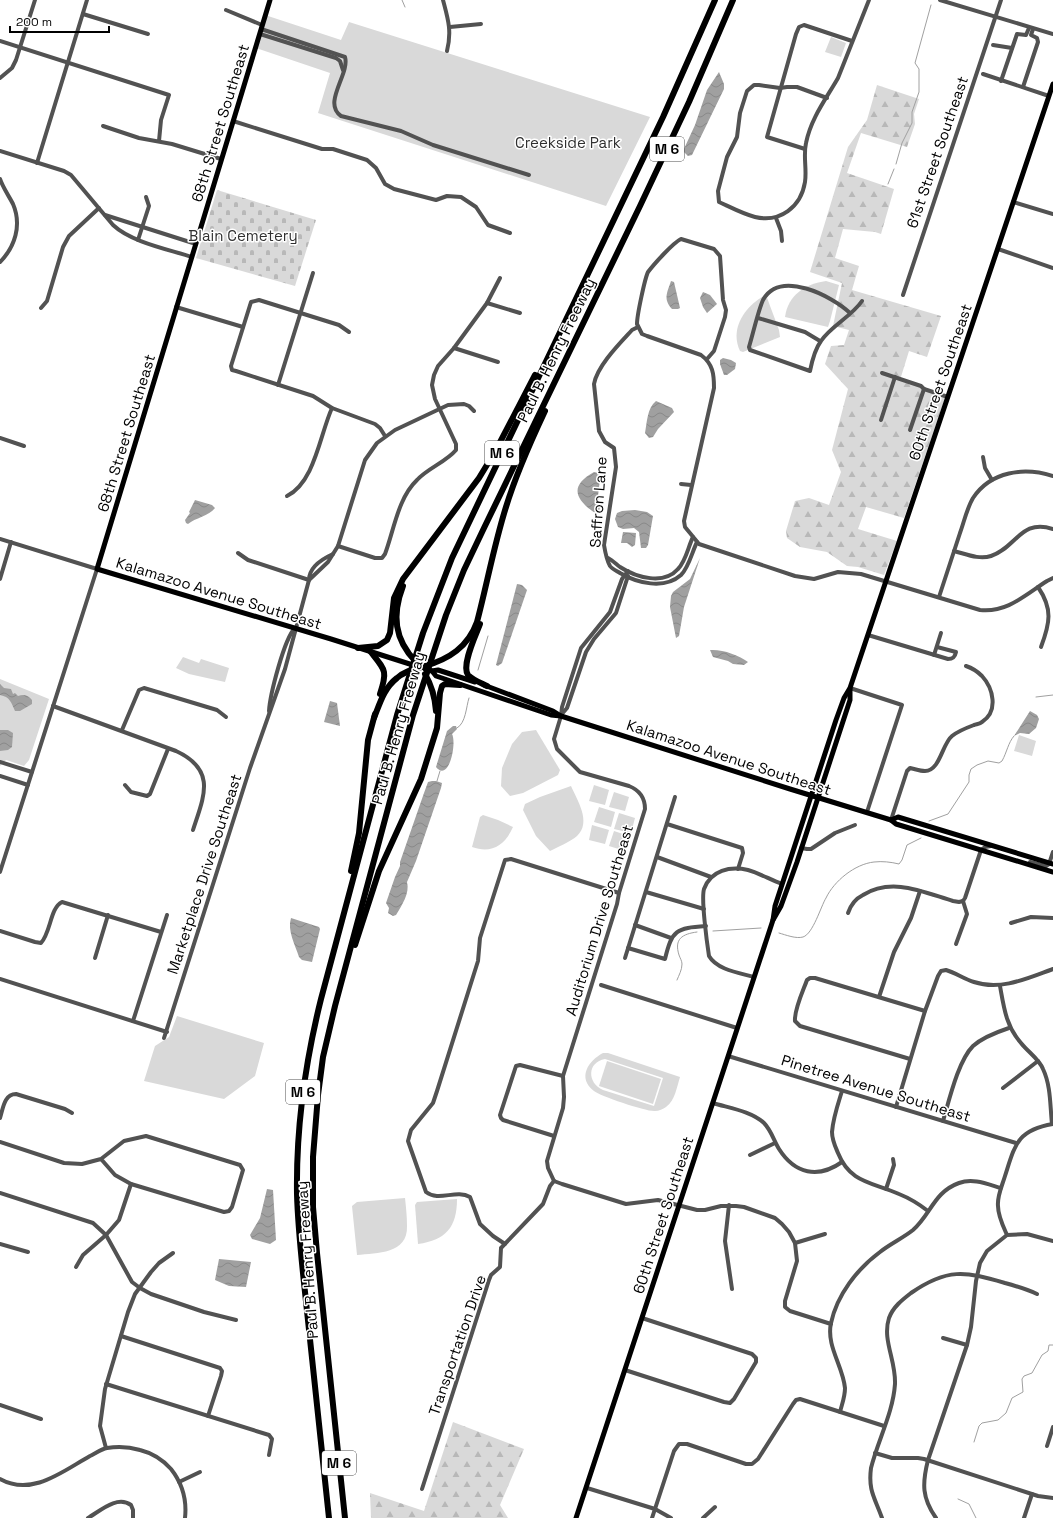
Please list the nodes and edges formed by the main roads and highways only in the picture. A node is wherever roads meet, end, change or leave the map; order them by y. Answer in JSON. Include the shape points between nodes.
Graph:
{"nodes":[{"id":1,"x":270,"y":0,"type":"edge"},
{"id":2,"x":715,"y":0,"type":"edge"},
{"id":3,"x":733,"y":0,"type":"edge"},
{"id":4,"x":1053,"y":84,"type":"edge"},
{"id":5,"x":596,"y":256,"type":"junction"},
{"id":6,"x":597,"y":295,"type":"junction"},
{"id":7,"x":425,"y":550,"type":"junction"},
{"id":8,"x":97,"y":570,"type":"joint"},
{"id":9,"x":489,"y":571,"type":"junction"},
{"id":10,"x":358,"y":648,"type":"junction"},
{"id":11,"x":370,"y":651,"type":"junction"},
{"id":12,"x":420,"y":668,"type":"junction"},
{"id":13,"x":432,"y":671,"type":"junction"},
{"id":14,"x":460,"y":685,"type":"junction"},
{"id":15,"x":487,"y":686,"type":"junction"},
{"id":16,"x":850,"y":688,"type":"junction"},
{"id":17,"x":561,"y":716,"type":"junction"},
{"id":18,"x":374,"y":718,"type":"junction"},
{"id":19,"x":830,"y":736,"type":"junction"},
{"id":20,"x":431,"y":745,"type":"junction"},
{"id":21,"x":835,"y":745,"type":"junction"},
{"id":22,"x":811,"y":796,"type":"junction"},
{"id":23,"x":818,"y":798,"type":"junction"},
{"id":24,"x":891,"y":820,"type":"junction"},
{"id":25,"x":915,"y":822,"type":"junction"},
{"id":26,"x":907,"y":828,"type":"junction"},
{"id":27,"x":943,"y":838,"type":"junction"},
{"id":28,"x":971,"y":839,"type":"junction"},
{"id":29,"x":794,"y":844,"type":"junction"},
{"id":30,"x":798,"y":858,"type":"junction"},
{"id":31,"x":1051,"y":863,"type":"edge"},
{"id":32,"x":1053,"y":872,"type":"edge"},
{"id":33,"x":773,"y":920,"type":"junction"},
{"id":34,"x":321,"y":999,"type":"junction"},
{"id":35,"x":335,"y":1006,"type":"junction"},
{"id":36,"x":329,"y":1518,"type":"edge"},
{"id":37,"x":345,"y":1518,"type":"edge"},
{"id":38,"x":576,"y":1518,"type":"edge"}],
"edges":[{"from":1,"to":8,"type":"main road","name":"68th Street Southeast"},
{"from":2,"to":5,"type":"highway","name":"Paul B. Henry Freeway","number":"M 6","via":[[663,117]]},
{"from":3,"to":6,"type":"highway","name":"Paul B. Henry Freeway","number":"M 6","via":[[679,123]]},
{"from":4,"to":16,"type":"main road","name":"60th Street Southeast"},
{"from":5,"to":7,"type":"highway","via":[[492,456]]},
{"from":5,"to":34,"type":"highway","name":"Paul B. Henry Freeway","number":"M 6","via":[[452,558],[431,611],[397,715]]},
{"from":6,"to":9,"type":"highway","via":[[523,460],[506,507]]},
{"from":6,"to":35,"type":"highway","name":"Paul B. Henry Freeway","number":"M 6","via":[[449,607],[423,682]]},
{"from":7,"to":10,"type":"highway","via":[[408,571],[396,592],[387,640],[378,646]]},
{"from":7,"to":12,"type":"highway","via":[[403,585],[396,616],[401,643]]},
{"from":8,"to":10,"type":"main road","name":"Kalamazoo Avenue Southeast"},
{"from":9,"to":12,"type":"highway","via":[[477,622],[468,640],[449,657]]},
{"from":9,"to":15,"type":"highway","via":[[481,622],[466,666],[469,676]]},
{"from":10,"to":11,"type":"main road","name":"Kalamazoo Avenue Southeast"},
{"from":11,"to":12,"type":"main road","name":"Kalamazoo Avenue Southeast"},
{"from":11,"to":18,"type":"highway","via":[[382,666],[385,675]]},
{"from":12,"to":13,"type":"main road","name":"Kalamazoo Avenue Southeast"},
{"from":12,"to":18,"type":"highway","via":[[401,675],[391,683],[381,699]]},
{"from":12,"to":20,"type":"highway","via":[[429,681],[435,698],[436,720]]},
{"from":13,"to":14,"type":"main road","name":"Kalamazoo Avenue Southeast","via":[[436,676]]},
{"from":13,"to":15,"type":"main road","name":"Kalamazoo Avenue Southeast","via":[[438,670]]},
{"from":14,"to":17,"type":"main road","name":"Kalamazoo Avenue Southeast"},
{"from":14,"to":20,"type":"highway","via":[[447,684],[442,687],[437,725]]},
{"from":15,"to":17,"type":"main road","name":"Kalamazoo Avenue Southeast"},
{"from":16,"to":19,"type":"main road","name":"60th Street Southeast"},
{"from":16,"to":21,"type":"main road","name":"60th Street Southeast","via":[[850,700]]},
{"from":17,"to":22,"type":"main road","name":"Kalamazoo Avenue Southeast"},
{"from":18,"to":34,"type":"highway","via":[[367,747],[356,848]]},
{"from":19,"to":21,"type":"main road"},
{"from":19,"to":22,"type":"main road","name":"60th Street Southeast"},
{"from":20,"to":35,"type":"highway","via":[[421,779],[375,881]]},
{"from":21,"to":23,"type":"main road","name":"60th Street Southeast"},
{"from":22,"to":23,"type":"main road","name":"Kalamazoo Avenue Southeast"},
{"from":22,"to":29,"type":"main road","name":"60th Street Southeast"},
{"from":23,"to":24,"type":"main road","name":"Kalamazoo Avenue Southeast"},
{"from":23,"to":30,"type":"main road","name":"60th Street Southeast"},
{"from":24,"to":25,"type":"main road","name":"Kalamazoo Avenue Southeast","via":[[898,817]]},
{"from":24,"to":26,"type":"main road","name":"Kalamazoo Avenue Southeast"},
{"from":25,"to":26,"type":"main road"},
{"from":25,"to":28,"type":"main road","name":"Kalamazoo Avenue Southeast"},
{"from":26,"to":27,"type":"main road","name":"Kalamazoo Avenue Southeast"},
{"from":27,"to":28,"type":"main road","via":[[968,843]]},
{"from":27,"to":32,"type":"main road","name":"Kalamazoo Avenue Southeast"},
{"from":28,"to":31,"type":"main road","name":"Kalamazoo Avenue Southeast"},
{"from":29,"to":30,"type":"main road","via":[[795,856]]},
{"from":29,"to":33,"type":"main road","name":"60th Street Southeast"},
{"from":30,"to":33,"type":"main road","name":"60th Street Southeast","via":[[781,906]]},
{"from":33,"to":38,"type":"main road","name":"60th Street Southeast"},
{"from":34,"to":36,"type":"highway","name":"Paul B. Henry Freeway","number":"M 6","via":[[303,1087],[298,1139],[297,1194],[300,1249]]},
{"from":35,"to":37,"type":"highway","name":"Paul B. Henry Freeway","number":"M 6","via":[[323,1057],[318,1095],[313,1207]]}]}
